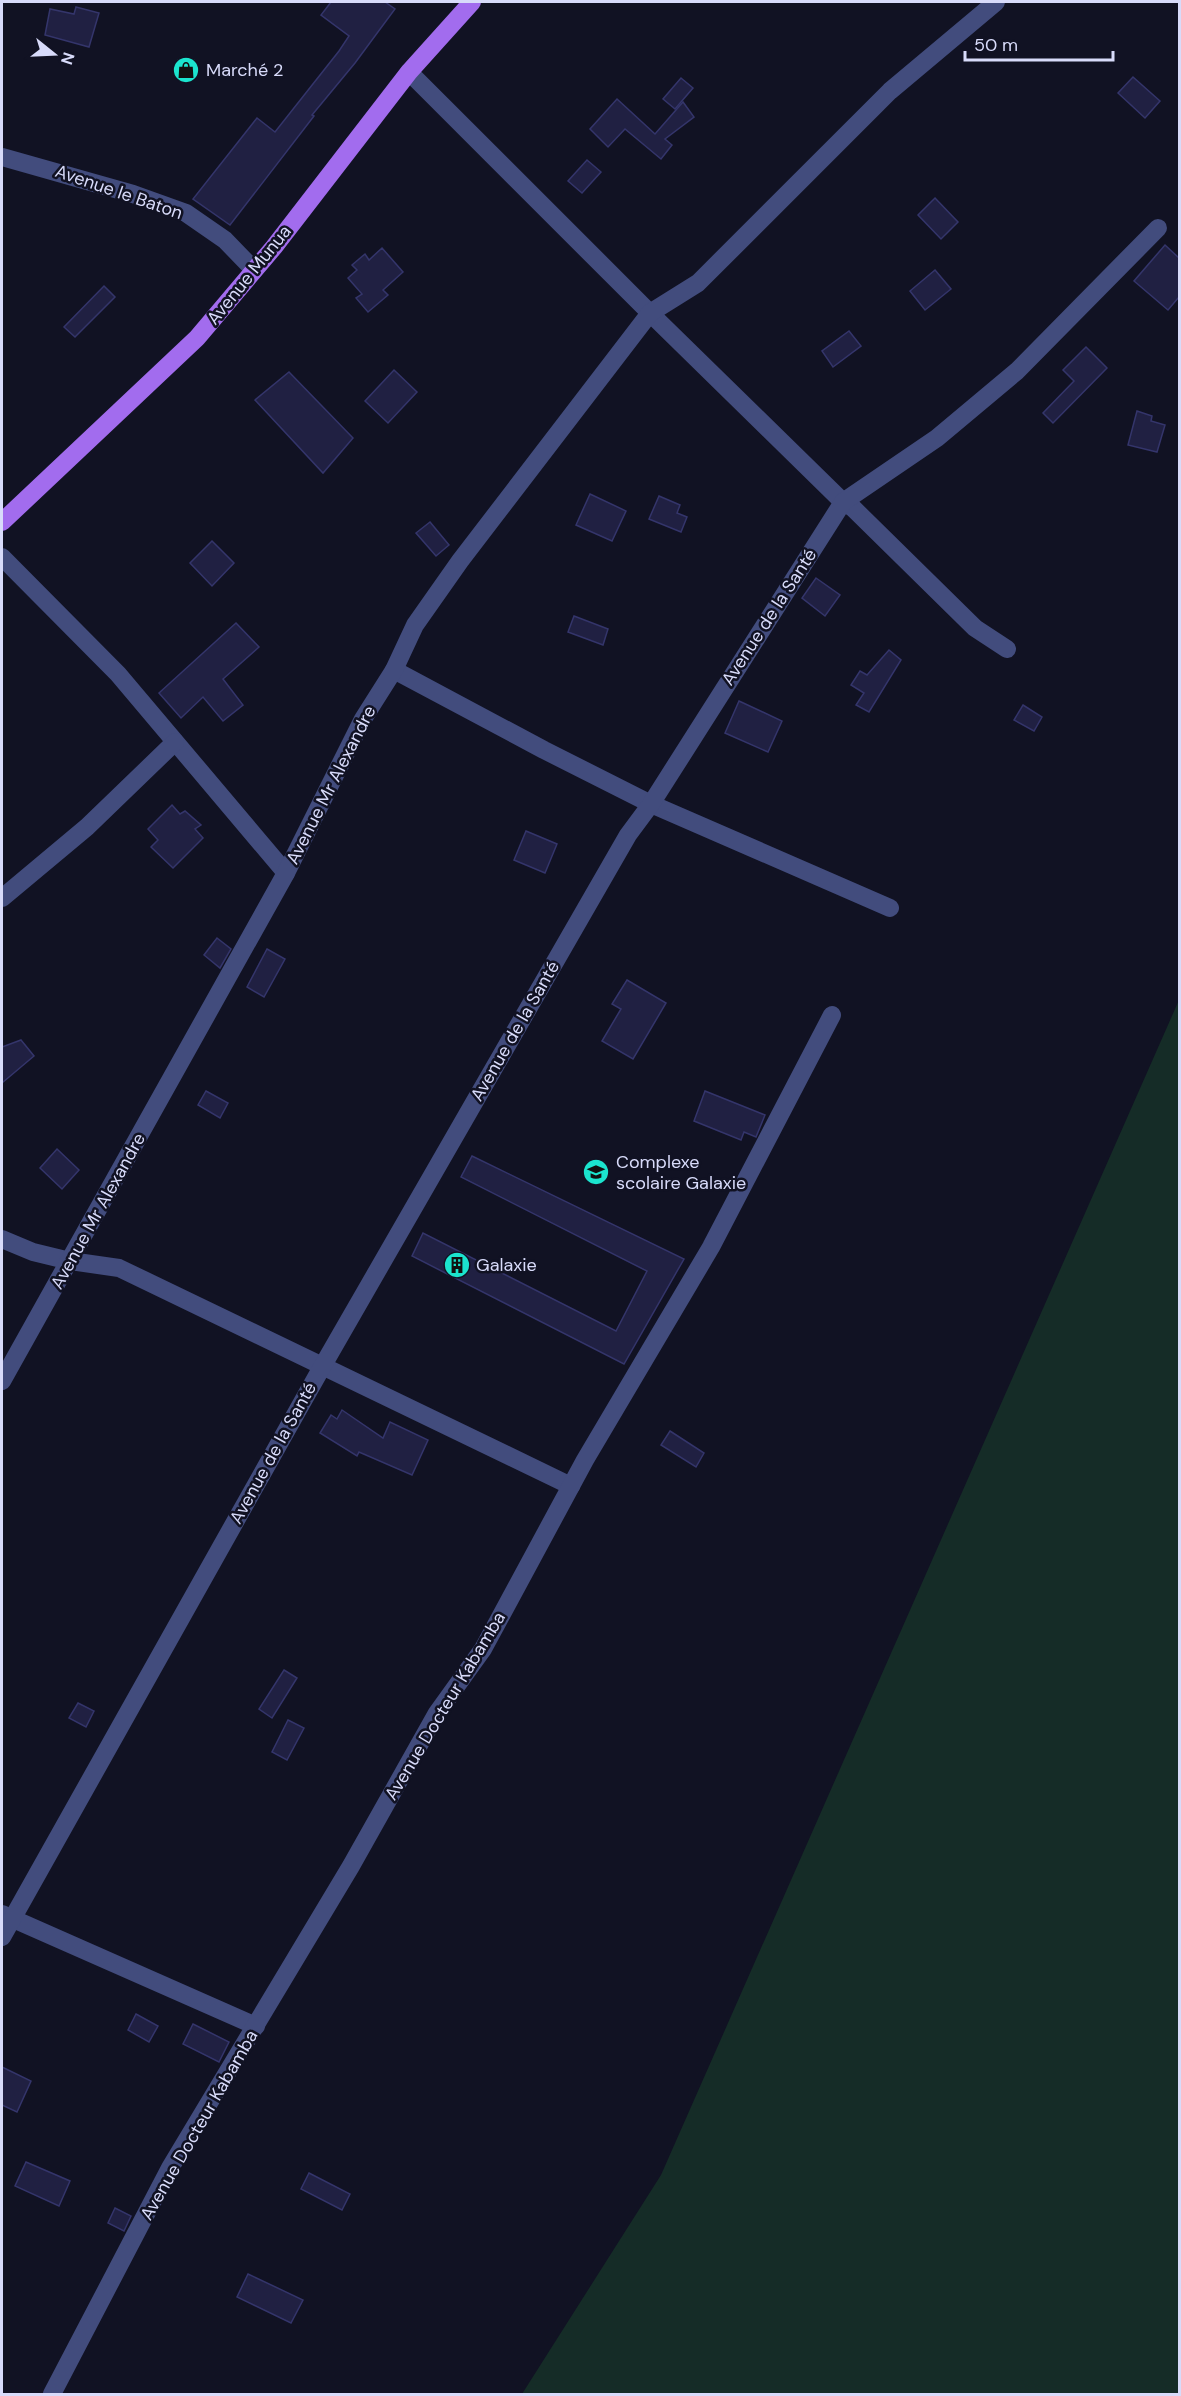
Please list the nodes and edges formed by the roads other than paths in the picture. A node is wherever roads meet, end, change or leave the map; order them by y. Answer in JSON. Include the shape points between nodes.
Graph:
{"nodes":[{"id":1,"x":470,"y":2,"type":"edge"},
{"id":2,"x":996,"y":2,"type":"edge"},
{"id":3,"x":409,"y":72,"type":"junction"},
{"id":4,"x":2,"y":157,"type":"edge"},
{"id":5,"x":1158,"y":228,"type":"dead end"},
{"id":6,"x":254,"y":270,"type":"junction"},
{"id":7,"x":650,"y":313,"type":"junction"},
{"id":8,"x":843,"y":502,"type":"junction"},
{"id":9,"x":2,"y":522,"type":"edge"},
{"id":10,"x":2,"y":557,"type":"edge"},
{"id":11,"x":1007,"y":648,"type":"dead end"},
{"id":12,"x":394,"y":670,"type":"junction"},
{"id":13,"x":176,"y":742,"type":"junction"},
{"id":14,"x":651,"y":804,"type":"junction"},
{"id":15,"x":286,"y":873,"type":"junction"},
{"id":16,"x":2,"y":898,"type":"edge"},
{"id":17,"x":890,"y":908,"type":"dead end"},
{"id":18,"x":832,"y":1015,"type":"dead end"},
{"id":19,"x":2,"y":1239,"type":"edge"},
{"id":20,"x":70,"y":1261,"type":"junction"},
{"id":21,"x":322,"y":1367,"type":"junction"},
{"id":22,"x":2,"y":1381,"type":"edge"},
{"id":23,"x":571,"y":1486,"type":"junction"},
{"id":24,"x":7,"y":1916,"type":"edge"},
{"id":25,"x":2,"y":1937,"type":"edge"},
{"id":26,"x":256,"y":2026,"type":"junction"},
{"id":27,"x":52,"y":2394,"type":"edge"}],
"edges":[{"from":1,"to":3,"type":"main road","name":"Avenue Munua"},
{"from":2,"to":7,"type":"street","via":[[890,91],[698,283]]},
{"from":3,"to":6,"type":"main road","name":"Avenue Munua"},
{"from":3,"to":7,"type":"street"},
{"from":4,"to":6,"type":"street","name":"Avenue le Baton","via":[[186,213],[225,240]]},
{"from":5,"to":8,"type":"street","name":"Avenue de la Santé","via":[[1017,372],[937,438]]},
{"from":6,"to":9,"type":"main road","name":"Avenue Munua","via":[[197,338]]},
{"from":7,"to":8,"type":"street"},
{"from":7,"to":12,"type":"street","name":"Avenue Mr Alexandre","via":[[460,561],[415,625]]},
{"from":8,"to":11,"type":"street","via":[[975,628]]},
{"from":8,"to":14,"type":"street","name":"Avenue de la Santé"},
{"from":10,"to":13,"type":"street","via":[[118,674]]},
{"from":12,"to":14,"type":"street"},
{"from":12,"to":15,"type":"street","name":"Avenue Mr Alexandre","via":[[363,719]]},
{"from":13,"to":15,"type":"street"},
{"from":13,"to":16,"type":"street","via":[[87,827]]},
{"from":14,"to":17,"type":"street"},
{"from":14,"to":21,"type":"street","name":"Avenue de la Santé","via":[[622,846]]},
{"from":15,"to":20,"type":"street","name":"Avenue Mr Alexandre"},
{"from":18,"to":23,"type":"street","name":"Avenue Docteur Kabamba","via":[[711,1248]]},
{"from":19,"to":20,"type":"street"},
{"from":20,"to":21,"type":"street","via":[[119,1268]]},
{"from":20,"to":22,"type":"street","name":"Avenue Mr Alexandre"},
{"from":21,"to":23,"type":"street"},
{"from":21,"to":24,"type":"street","name":"Avenue de la Santé"},
{"from":23,"to":26,"type":"street","name":"Avenue Docteur Kabamba","via":[[483,1649],[437,1713]]},
{"from":24,"to":25,"type":"street","name":"Avenue de la Santé"},
{"from":24,"to":26,"type":"street"},
{"from":26,"to":27,"type":"street","name":"Avenue Docteur Kabamba","via":[[170,2168]]}]}
